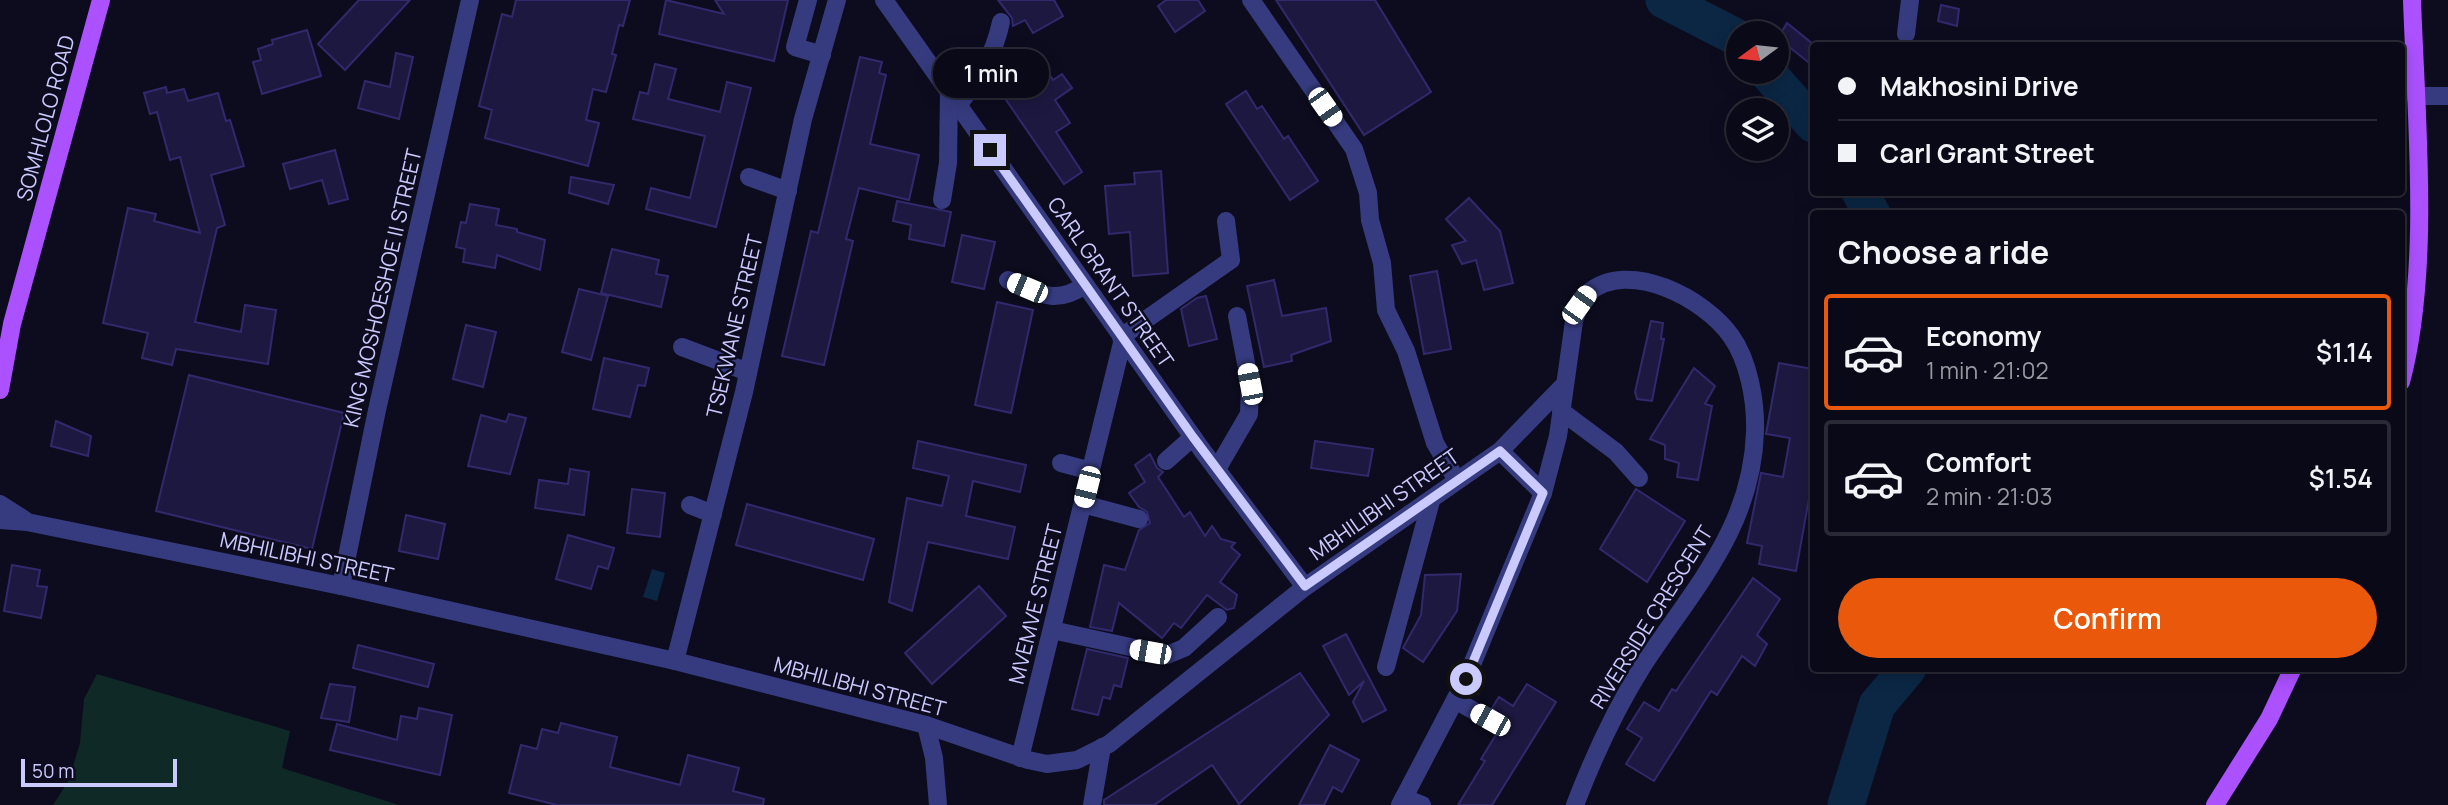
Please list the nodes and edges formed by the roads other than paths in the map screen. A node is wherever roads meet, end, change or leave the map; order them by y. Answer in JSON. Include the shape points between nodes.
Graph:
{"nodes":[{"id":1,"x":101,"y":0,"type":"edge"},
{"id":2,"x":470,"y":0,"type":"edge"},
{"id":3,"x":808,"y":0,"type":"edge"},
{"id":4,"x":837,"y":0,"type":"edge"},
{"id":5,"x":884,"y":0,"type":"edge"},
{"id":6,"x":1251,"y":0,"type":"edge"},
{"id":7,"x":1910,"y":0,"type":"edge"},
{"id":8,"x":2412,"y":0,"type":"edge"},
{"id":9,"x":1001,"y":22,"type":"dead end"},
{"id":10,"x":1906,"y":34,"type":"dead end"},
{"id":11,"x":822,"y":55,"type":"junction"},
{"id":12,"x":2415,"y":96,"type":"junction"},
{"id":13,"x":2448,"y":96,"type":"edge"},
{"id":14,"x":953,"y":98,"type":"junction"},
{"id":15,"x":749,"y":177,"type":"dead end"},
{"id":16,"x":788,"y":191,"type":"junction"},
{"id":17,"x":942,"y":200,"type":"dead end"},
{"id":18,"x":1226,"y":220,"type":"dead end"},
{"id":19,"x":1008,"y":280,"type":"dead end"},
{"id":20,"x":1085,"y":285,"type":"junction"},
{"id":21,"x":1237,"y":316,"type":"dead end"},
{"id":22,"x":1122,"y":338,"type":"junction"},
{"id":23,"x":682,"y":347,"type":"dead end"},
{"id":24,"x":2405,"y":367,"type":"edge"},
{"id":25,"x":748,"y":372,"type":"junction"},
{"id":26,"x":2,"y":375,"type":"edge"},
{"id":27,"x":1564,"y":385,"type":"junction"},
{"id":28,"x":0,"y":390,"type":"edge"},
{"id":29,"x":1561,"y":411,"type":"junction"},
{"id":30,"x":1193,"y":437,"type":"junction"},
{"id":31,"x":1500,"y":451,"type":"junction"},
{"id":32,"x":1166,"y":461,"type":"dead end"},
{"id":33,"x":1061,"y":463,"type":"dead end"},
{"id":34,"x":1217,"y":469,"type":"junction"},
{"id":35,"x":1091,"y":471,"type":"junction"},
{"id":36,"x":1639,"y":478,"type":"dead end"},
{"id":37,"x":1456,"y":479,"type":"junction"},
{"id":38,"x":1543,"y":493,"type":"junction"},
{"id":39,"x":1431,"y":501,"type":"junction"},
{"id":40,"x":0,"y":504,"type":"edge"},
{"id":41,"x":1083,"y":504,"type":"junction"},
{"id":42,"x":690,"y":506,"type":"dead end"},
{"id":43,"x":713,"y":513,"type":"junction"},
{"id":44,"x":1139,"y":519,"type":"dead end"},
{"id":45,"x":0,"y":520,"type":"edge"},
{"id":46,"x":27,"y":522,"type":"junction"},
{"id":47,"x":341,"y":586,"type":"junction"},
{"id":48,"x":1305,"y":586,"type":"junction"},
{"id":49,"x":1218,"y":617,"type":"dead end"},
{"id":50,"x":1052,"y":630,"type":"junction"},
{"id":51,"x":675,"y":661,"type":"junction"},
{"id":52,"x":1386,"y":667,"type":"dead end"},
{"id":53,"x":2291,"y":672,"type":"edge"},
{"id":54,"x":1455,"y":700,"type":"junction"},
{"id":55,"x":1490,"y":720,"type":"dead end"},
{"id":56,"x":926,"y":725,"type":"junction"},
{"id":57,"x":1102,"y":747,"type":"junction"},
{"id":58,"x":1020,"y":758,"type":"junction"},
{"id":59,"x":1402,"y":802,"type":"edge"},
{"id":60,"x":938,"y":805,"type":"edge"},
{"id":61,"x":1092,"y":805,"type":"edge"},
{"id":62,"x":1422,"y":805,"type":"edge"},
{"id":63,"x":1575,"y":805,"type":"edge"},
{"id":64,"x":2215,"y":805,"type":"edge"}],
"edges":[{"from":1,"to":26,"type":"main road","name":"SOMHLOLO ROAD"},
{"from":2,"to":47,"type":"street","name":"KING MOSHOESHOE II STREET"},
{"from":3,"to":11,"type":"street","via":[[795,47]]},
{"from":4,"to":11,"type":"street","name":"TSEKWANE STREET"},
{"from":5,"to":14,"type":"street","name":"CARL GRANT STREET"},
{"from":6,"to":37,"type":"street","via":[[1354,149],[1382,263],[1386,310],[1406,351],[1435,443]]},
{"from":7,"to":10,"type":"street"},
{"from":8,"to":12,"type":"main road"},
{"from":9,"to":14,"type":"street","via":[[997,44],[979,79]]},
{"from":11,"to":16,"type":"street","name":"TSEKWANE STREET"},
{"from":12,"to":13,"type":"street"},
{"from":12,"to":24,"type":"main road","via":[[2418,222]]},
{"from":14,"to":17,"type":"street"},
{"from":14,"to":20,"type":"street","name":"CARL GRANT STREET"},
{"from":15,"to":16,"type":"street"},
{"from":16,"to":25,"type":"street","name":"TSEKWANE STREET"},
{"from":18,"to":22,"type":"street","via":[[1231,260]]},
{"from":19,"to":20,"type":"street","via":[[1046,296],[1069,296]]},
{"from":20,"to":22,"type":"street","name":"CARL GRANT STREET"},
{"from":21,"to":34,"type":"street","via":[[1250,384],[1249,414]]},
{"from":22,"to":30,"type":"street","name":"CARL GRANT STREET"},
{"from":22,"to":35,"type":"street","name":"MVEMVE STREET"},
{"from":23,"to":25,"type":"street"},
{"from":25,"to":43,"type":"street","name":"TSEKWANE STREET"},
{"from":26,"to":28,"type":"main road","name":"SOMHLOLO ROAD"},
{"from":27,"to":29,"type":"street","name":"RIVERSIDE CRESCENT"},
{"from":27,"to":31,"type":"street","name":"MBHILIBHI STREET"},
{"from":27,"to":63,"type":"street","name":"RIVERSIDE CRESCENT","via":[[1574,321],[1588,293],[1620,279],[1647,280],[1710,312],[1732,338],[1752,388],[1755,432],[1748,491],[1728,539],[1641,670],[1589,767]]},
{"from":29,"to":36,"type":"street","via":[[1616,452]]},
{"from":29,"to":38,"type":"street","name":"RIVERSIDE CRESCENT"},
{"from":30,"to":32,"type":"street"},
{"from":30,"to":34,"type":"street","name":"CARL GRANT STREET"},
{"from":31,"to":37,"type":"street","name":"MBHILIBHI STREET"},
{"from":31,"to":38,"type":"street"},
{"from":33,"to":35,"type":"street"},
{"from":34,"to":48,"type":"street","name":"CARL GRANT STREET"},
{"from":35,"to":41,"type":"street","name":"MVEMVE STREET"},
{"from":37,"to":39,"type":"street","name":"MBHILIBHI STREET"},
{"from":38,"to":54,"type":"street","name":"RIVERSIDE CRESCENT"},
{"from":39,"to":48,"type":"street","name":"MBHILIBHI STREET"},
{"from":39,"to":52,"type":"street"},
{"from":40,"to":46,"type":"street","name":"MBHILIBHI STREET"},
{"from":41,"to":44,"type":"street"},
{"from":41,"to":50,"type":"street","name":"MVEMVE STREET"},
{"from":42,"to":43,"type":"street"},
{"from":43,"to":51,"type":"street","name":"TSEKWANE STREET"},
{"from":45,"to":46,"type":"street","name":"MBHILIBHI STREET"},
{"from":46,"to":47,"type":"street","name":"MBHILIBHI STREET"},
{"from":47,"to":51,"type":"street","name":"MBHILIBHI STREET"},
{"from":48,"to":57,"type":"street","name":"MBHILIBHI STREET"},
{"from":49,"to":50,"type":"street","via":[[1184,648],[1167,655]]},
{"from":50,"to":58,"type":"street","name":"MVEMVE STREET"},
{"from":51,"to":56,"type":"street","name":"MBHILIBHI STREET"},
{"from":53,"to":64,"type":"main road","via":[[2269,719]]},
{"from":54,"to":55,"type":"street"},
{"from":54,"to":59,"type":"street","name":"RIVERSIDE CRESCENT"},
{"from":56,"to":58,"type":"street","name":"MBHILIBHI STREET"},
{"from":56,"to":60,"type":"street"},
{"from":57,"to":58,"type":"street","name":"MBHILIBHI STREET","via":[[1077,760],[1047,764]]},
{"from":57,"to":61,"type":"street"},
{"from":59,"to":62,"type":"street"}]}
